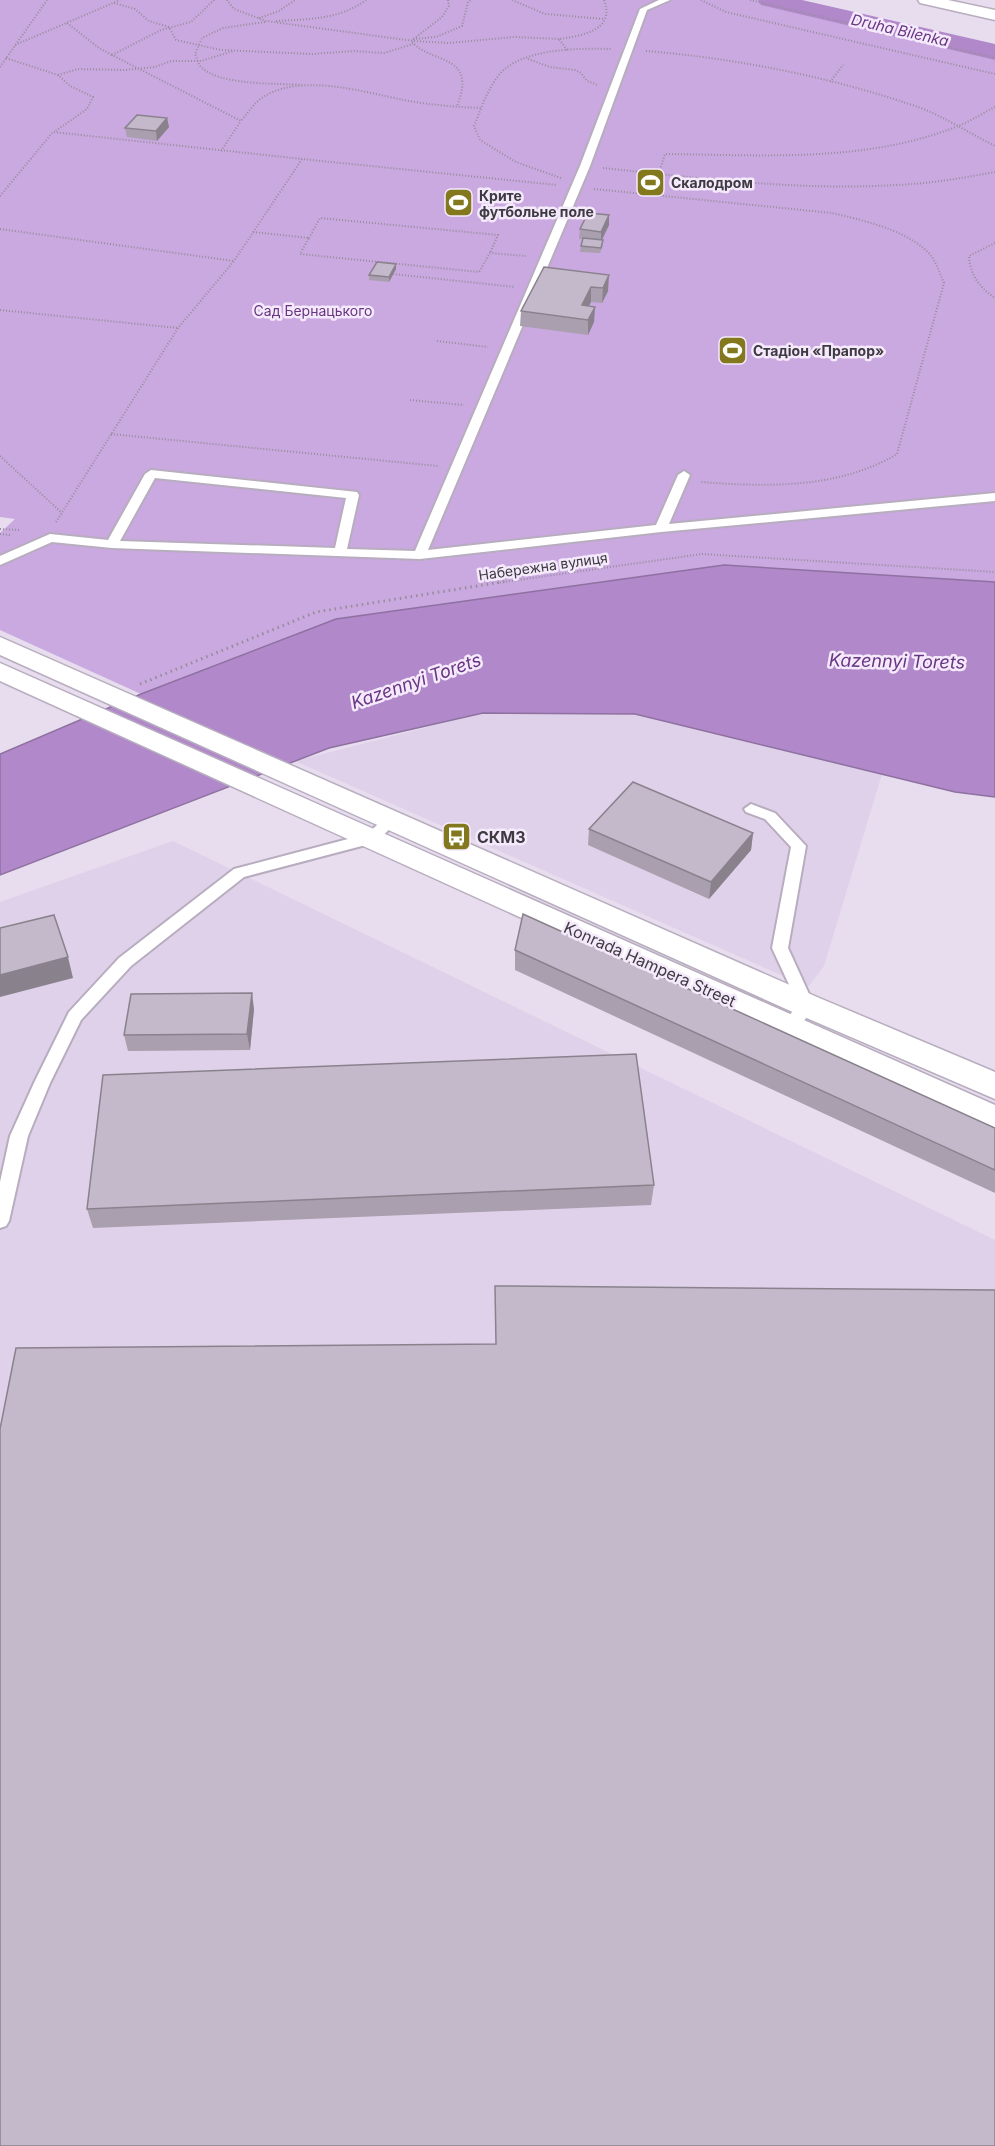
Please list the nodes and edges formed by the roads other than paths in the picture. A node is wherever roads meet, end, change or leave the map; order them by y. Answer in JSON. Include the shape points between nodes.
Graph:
{"nodes":[{"id":1,"x":666,"y":0,"type":"edge"},
{"id":2,"x":926,"y":0,"type":"edge"},
{"id":3,"x":995,"y":15,"type":"edge"},
{"id":4,"x":683,"y":478,"type":"road end"},
{"id":5,"x":995,"y":497,"type":"edge"},
{"id":6,"x":661,"y":528,"type":"junction"},
{"id":7,"x":112,"y":544,"type":"junction"},
{"id":8,"x":340,"y":552,"type":"junction"},
{"id":9,"x":420,"y":555,"type":"junction"},
{"id":10,"x":0,"y":561,"type":"edge"},
{"id":11,"x":0,"y":645,"type":"edge"},
{"id":12,"x":0,"y":671,"type":"edge"},
{"id":13,"x":315,"y":799,"type":"junction"},
{"id":14,"x":751,"y":809,"type":"dead end"},
{"id":15,"x":381,"y":829,"type":"junction"},
{"id":16,"x":798,"y":1016,"type":"junction"},
{"id":17,"x":995,"y":1086,"type":"edge"},
{"id":18,"x":995,"y":1120,"type":"edge"},
{"id":19,"x":0,"y":1221,"type":"edge"}],
"edges":[{"from":1,"to":9,"type":"lane","via":[[644,9],[585,166]]},
{"from":2,"to":3,"type":"main road"},
{"from":4,"to":6,"type":"lane"},
{"from":5,"to":6,"type":"lane"},
{"from":6,"to":9,"type":"lane"},
{"from":7,"to":8,"type":"lane"},
{"from":7,"to":8,"type":"lane","via":[[151,474],[353,495]]},
{"from":7,"to":10,"type":"lane","via":[[50,538]]},
{"from":8,"to":9,"type":"lane"},
{"from":11,"to":13,"type":"main road","via":[[112,696]]},
{"from":12,"to":13,"type":"main road","via":[[65,701]]},
{"from":13,"to":15,"type":"main road","name":"Konrada Hampera Street"},
{"from":14,"to":16,"type":"lane","via":[[770,816],[799,846],[780,948]]},
{"from":15,"to":16,"type":"main road","name":"Konrada Hampera Street"},
{"from":15,"to":19,"type":"lane","via":[[239,873],[125,962],[75,1016],[42,1083],[19,1136]]},
{"from":16,"to":17,"type":"main road","name":"Konrada Hampera Street"},
{"from":16,"to":18,"type":"main road","name":"Konrada Hampera Street"}]}
